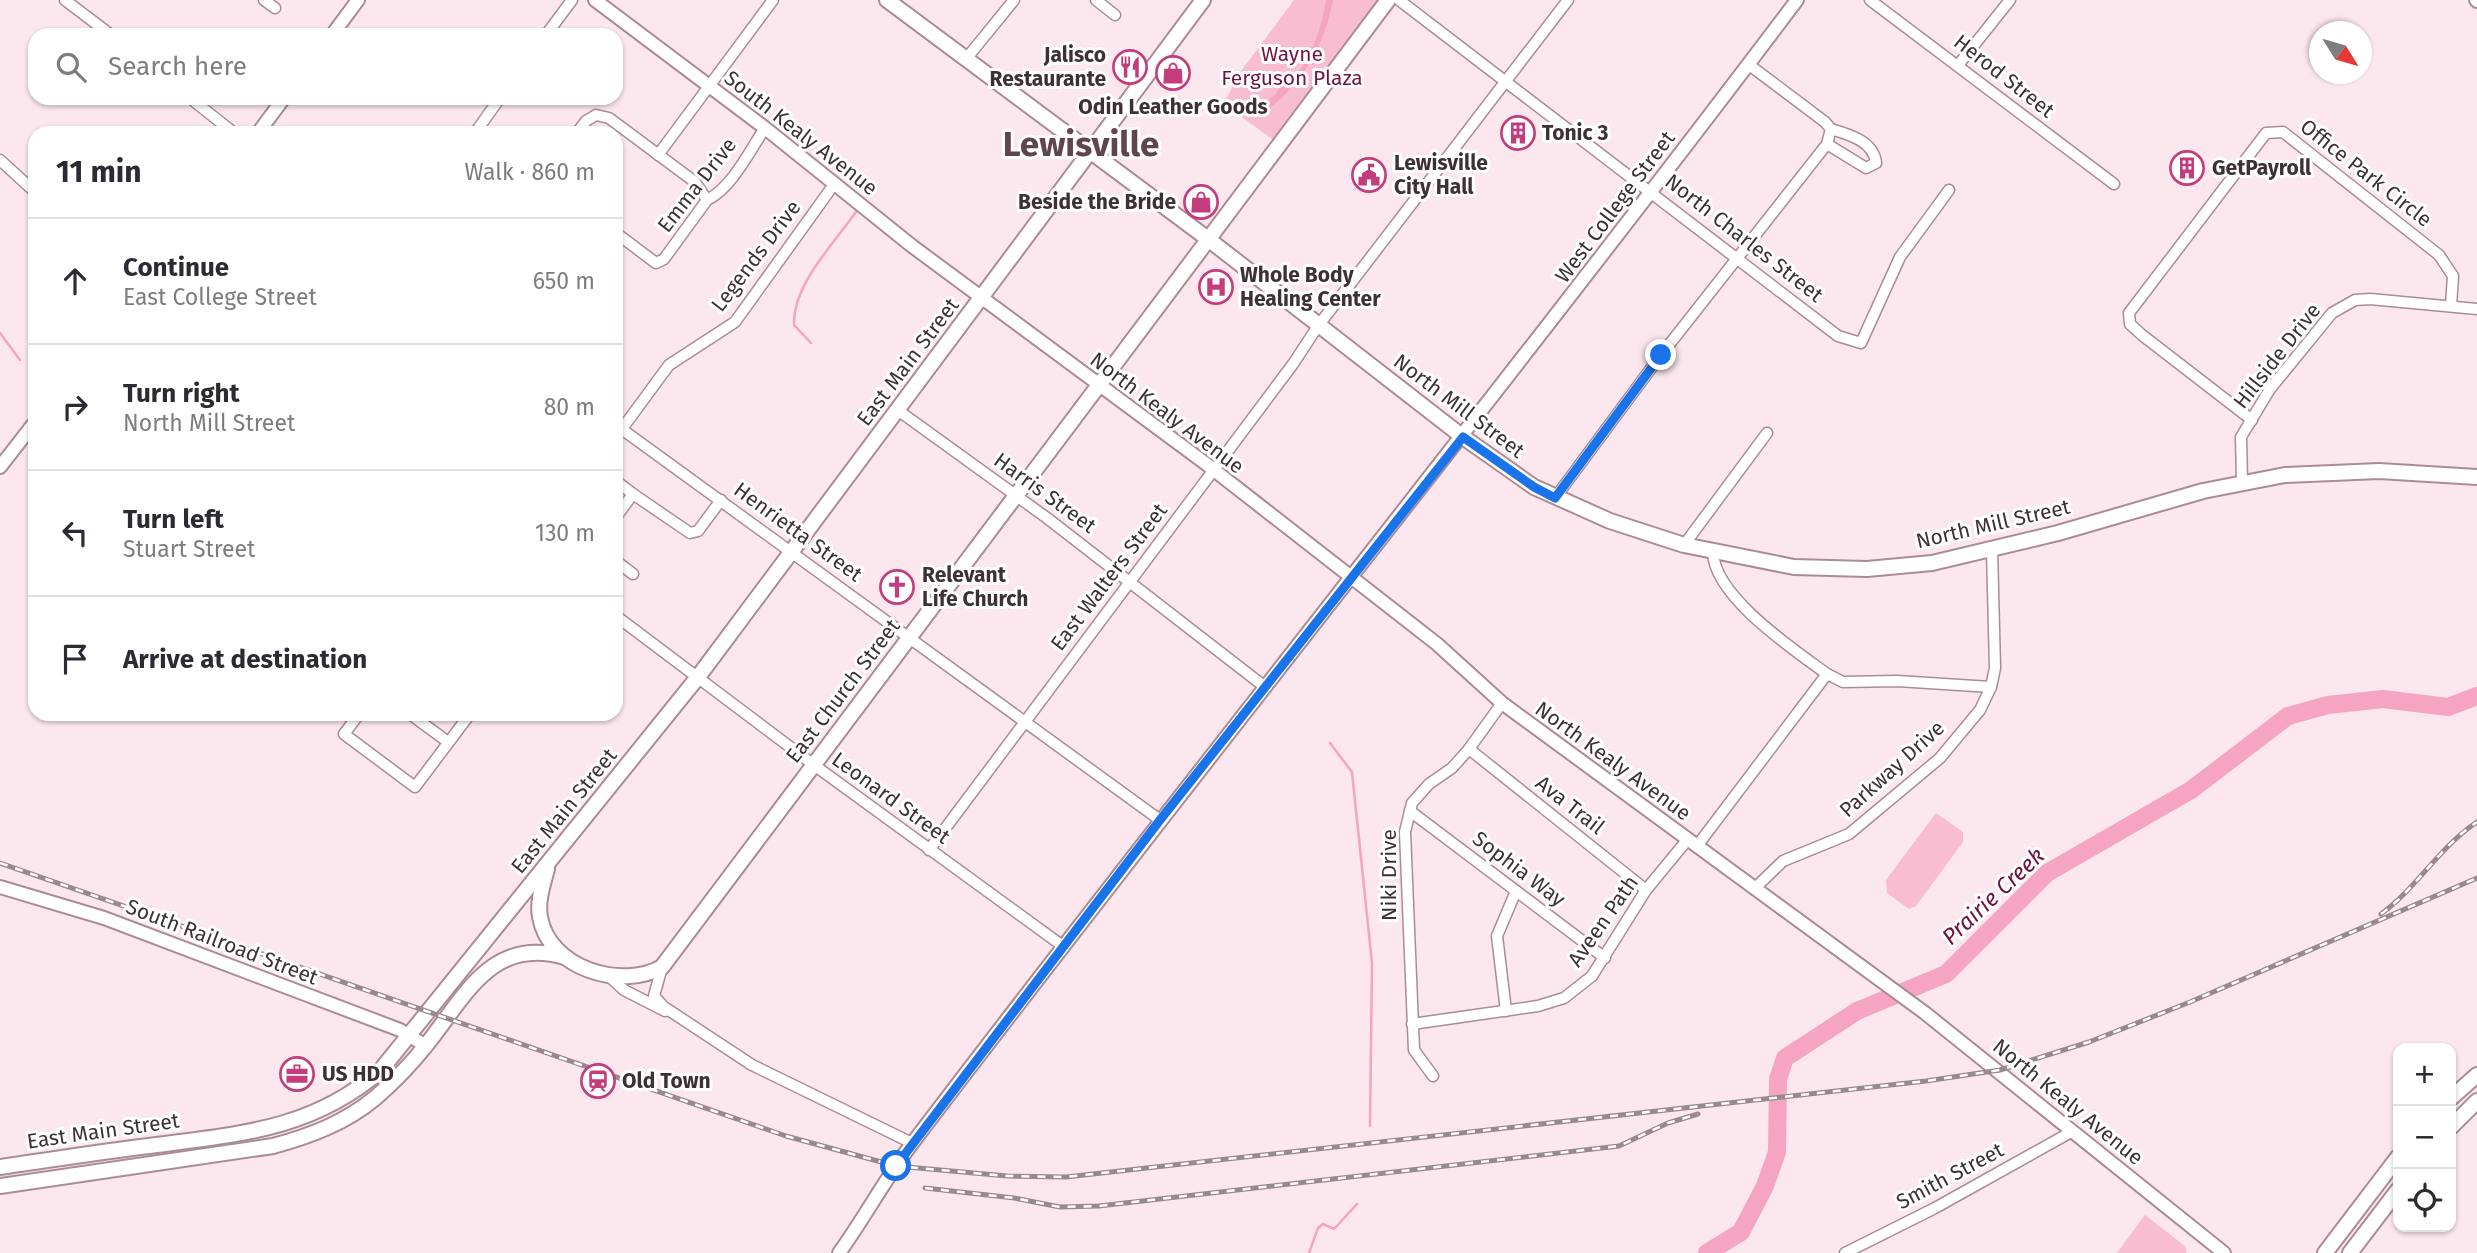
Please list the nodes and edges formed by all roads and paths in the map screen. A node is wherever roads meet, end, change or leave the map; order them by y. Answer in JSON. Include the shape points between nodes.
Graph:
{"nodes":[{"id":1,"x":65,"y":0,"type":"edge"},
{"id":2,"x":264,"y":0,"type":"edge"},
{"id":3,"x":358,"y":0,"type":"edge"},
{"id":4,"x":572,"y":0,"type":"edge"},
{"id":5,"x":594,"y":0,"type":"edge"},
{"id":6,"x":772,"y":0,"type":"edge"},
{"id":7,"x":887,"y":0,"type":"edge"},
{"id":8,"x":1014,"y":0,"type":"edge"},
{"id":9,"x":1096,"y":0,"type":"edge"},
{"id":10,"x":1203,"y":0,"type":"edge"},
{"id":11,"x":1388,"y":0,"type":"edge"},
{"id":12,"x":1399,"y":0,"type":"edge"},
{"id":13,"x":1568,"y":0,"type":"edge"},
{"id":14,"x":1797,"y":0,"type":"edge"},
{"id":15,"x":1870,"y":0,"type":"edge"},
{"id":16,"x":2010,"y":0,"type":"edge"},
{"id":17,"x":275,"y":8,"type":"dead end"},
{"id":18,"x":1115,"y":15,"type":"dead end"},
{"id":19,"x":102,"y":28,"type":"edge"},
{"id":20,"x":337,"y":28,"type":"edge"},
{"id":21,"x":551,"y":28,"type":"edge"},
{"id":22,"x":966,"y":60,"type":"junction"},
{"id":23,"x":1748,"y":64,"type":"junction"},
{"id":24,"x":1959,"y":64,"type":"junction"},
{"id":25,"x":1505,"y":83,"type":"junction"},
{"id":26,"x":709,"y":85,"type":"junction"},
{"id":27,"x":199,"y":105,"type":"edge"},
{"id":28,"x":279,"y":105,"type":"edge"},
{"id":29,"x":495,"y":105,"type":"edge"},
{"id":30,"x":225,"y":126,"type":"edge"},
{"id":31,"x":263,"y":126,"type":"edge"},
{"id":32,"x":480,"y":126,"type":"edge"},
{"id":33,"x":582,"y":126,"type":"edge"},
{"id":34,"x":620,"y":126,"type":"edge"},
{"id":35,"x":765,"y":128,"type":"junction"},
{"id":36,"x":623,"y":129,"type":"edge"},
{"id":37,"x":1831,"y":129,"type":"junction"},
{"id":38,"x":1827,"y":144,"type":"junction"},
{"id":39,"x":1090,"y":154,"type":"junction"},
{"id":40,"x":658,"y":155,"type":"junction"},
{"id":41,"x":0,"y":160,"type":"edge"},
{"id":42,"x":835,"y":183,"type":"junction"},
{"id":43,"x":2114,"y":184,"type":"dead end"},
{"id":44,"x":28,"y":186,"type":"edge"},
{"id":45,"x":1651,"y":190,"type":"junction"},
{"id":46,"x":1949,"y":190,"type":"dead end"},
{"id":47,"x":707,"y":200,"type":"junction"},
{"id":48,"x":623,"y":238,"type":"edge"},
{"id":49,"x":1208,"y":239,"type":"junction"},
{"id":50,"x":1738,"y":257,"type":"junction"},
{"id":51,"x":982,"y":299,"type":"junction"},
{"id":52,"x":2452,"y":306,"type":"junction"},
{"id":53,"x":2477,"y":309,"type":"edge"},
{"id":54,"x":1318,"y":326,"type":"junction"},
{"id":55,"x":1099,"y":386,"type":"junction"},
{"id":56,"x":899,"y":411,"type":"junction"},
{"id":57,"x":2252,"y":420,"type":"junction"},
{"id":58,"x":623,"y":424,"type":"edge"},
{"id":59,"x":28,"y":431,"type":"edge"},
{"id":60,"x":623,"y":433,"type":"edge"},
{"id":61,"x":1767,"y":433,"type":"dead end"},
{"id":62,"x":1463,"y":437,"type":"junction"},
{"id":63,"x":0,"y":467,"type":"edge"},
{"id":64,"x":1213,"y":471,"type":"junction"},
{"id":65,"x":2477,"y":477,"type":"edge"},
{"id":66,"x":2242,"y":482,"type":"junction"},
{"id":67,"x":623,"y":487,"type":"edge"},
{"id":68,"x":633,"y":495,"type":"junction"},
{"id":69,"x":1015,"y":495,"type":"junction"},
{"id":70,"x":1555,"y":498,"type":"junction"},
{"id":71,"x":721,"y":500,"type":"junction"},
{"id":72,"x":623,"y":508,"type":"edge"},
{"id":73,"x":1684,"y":545,"type":"junction"},
{"id":74,"x":792,"y":550,"type":"junction"},
{"id":75,"x":1992,"y":550,"type":"junction"},
{"id":76,"x":1713,"y":553,"type":"junction"},
{"id":77,"x":623,"y":566,"type":"edge"},
{"id":78,"x":633,"y":574,"type":"dead end"},
{"id":79,"x":1350,"y":579,"type":"junction"},
{"id":80,"x":1130,"y":580,"type":"junction"},
{"id":81,"x":623,"y":621,"type":"edge"},
{"id":82,"x":909,"y":638,"type":"junction"},
{"id":83,"x":1827,"y":674,"type":"junction"},
{"id":84,"x":698,"y":677,"type":"junction"},
{"id":85,"x":1265,"y":687,"type":"junction"},
{"id":86,"x":1991,"y":687,"type":"junction"},
{"id":87,"x":1502,"y":703,"type":"junction"},
{"id":88,"x":354,"y":721,"type":"edge"},
{"id":89,"x":420,"y":721,"type":"edge"},
{"id":90,"x":464,"y":721,"type":"edge"},
{"id":91,"x":1025,"y":722,"type":"junction"},
{"id":92,"x":448,"y":742,"type":"junction"},
{"id":93,"x":1469,"y":749,"type":"junction"},
{"id":94,"x":814,"y":765,"type":"junction"},
{"id":95,"x":1409,"y":811,"type":"junction"},
{"id":96,"x":1160,"y":820,"type":"junction"},
{"id":97,"x":1693,"y":843,"type":"junction"},
{"id":98,"x":929,"y":850,"type":"junction"},
{"id":99,"x":548,"y":864,"type":"junction"},
{"id":100,"x":0,"y":887,"type":"edge"},
{"id":101,"x":1755,"y":888,"type":"junction"},
{"id":102,"x":1646,"y":890,"type":"junction"},
{"id":103,"x":1516,"y":891,"type":"junction"},
{"id":104,"x":1064,"y":947,"type":"junction"},
{"id":105,"x":566,"y":958,"type":"junction"},
{"id":106,"x":1605,"y":958,"type":"junction"},
{"id":107,"x":662,"y":967,"type":"junction"},
{"id":108,"x":611,"y":978,"type":"junction"},
{"id":109,"x":1506,"y":1011,"type":"junction"},
{"id":110,"x":675,"y":1014,"type":"junction"},
{"id":111,"x":1412,"y":1024,"type":"junction"},
{"id":112,"x":411,"y":1037,"type":"junction"},
{"id":113,"x":426,"y":1046,"type":"junction"},
{"id":114,"x":2477,"y":1075,"type":"edge"},
{"id":115,"x":1433,"y":1076,"type":"dead end"},
{"id":116,"x":2456,"y":1094,"type":"edge"},
{"id":117,"x":2477,"y":1101,"type":"edge"},
{"id":118,"x":2456,"y":1122,"type":"edge"},
{"id":119,"x":2073,"y":1131,"type":"junction"},
{"id":120,"x":170,"y":1143,"type":"junction"},
{"id":121,"x":912,"y":1143,"type":"junction"},
{"id":122,"x":173,"y":1161,"type":"junction"},
{"id":123,"x":2393,"y":1164,"type":"edge"},
{"id":124,"x":0,"y":1167,"type":"edge"},
{"id":125,"x":0,"y":1186,"type":"edge"},
{"id":126,"x":2393,"y":1197,"type":"edge"},
{"id":127,"x":839,"y":1253,"type":"edge"},
{"id":128,"x":1845,"y":1253,"type":"edge"},
{"id":129,"x":2224,"y":1253,"type":"edge"},
{"id":130,"x":2325,"y":1253,"type":"edge"},
{"id":131,"x":2350,"y":1253,"type":"edge"}],
"edges":[{"from":1,"to":19,"type":"street"},
{"from":2,"to":17,"type":"street"},
{"from":3,"to":20,"type":"street"},
{"from":4,"to":21,"type":"street"},
{"from":5,"to":26,"type":"street","name":"South Kealy Avenue"},
{"from":6,"to":26,"type":"street"},
{"from":7,"to":22,"type":"main road","name":"North Mill Street"},
{"from":8,"to":22,"type":"street"},
{"from":9,"to":18,"type":"street"},
{"from":10,"to":39,"type":"main road","name":"East Main Street"},
{"from":11,"to":49,"type":"main road","name":"East Church Street"},
{"from":12,"to":25,"type":"street","name":"North Charles Street"},
{"from":13,"to":25,"type":"street","name":"East Walters Street"},
{"from":14,"to":23,"type":"street","name":"West College Street"},
{"from":15,"to":24,"type":"street","name":"Herod Street"},
{"from":16,"to":24,"type":"street"},
{"from":22,"to":39,"type":"main road","name":"North Mill Street"},
{"from":23,"to":37,"type":"street"},
{"from":23,"to":45,"type":"street","name":"West College Street"},
{"from":24,"to":43,"type":"street","name":"Herod Street"},
{"from":25,"to":45,"type":"street","name":"North Charles Street"},
{"from":25,"to":54,"type":"street","name":"East Walters Street"},
{"from":26,"to":35,"type":"street","name":"South Kealy Avenue"},
{"from":26,"to":40,"type":"street"},
{"from":27,"to":30,"type":"street"},
{"from":28,"to":31,"type":"street"},
{"from":29,"to":32,"type":"street"},
{"from":33,"to":34,"type":"street","via":[[596,116]]},
{"from":35,"to":42,"type":"street","name":"South Kealy Avenue"},
{"from":35,"to":47,"type":"street","name":"Emma Drive","via":[[729,179]]},
{"from":36,"to":40,"type":"street"},
{"from":37,"to":38,"type":"street"},
{"from":37,"to":38,"type":"street","via":[[1857,137],[1876,163],[1866,168]]},
{"from":38,"to":50,"type":"street"},
{"from":39,"to":49,"type":"main road","name":"North Mill Street"},
{"from":39,"to":51,"type":"main road","name":"East Main Street"},
{"from":40,"to":47,"type":"street","via":[[695,182]]},
{"from":41,"to":44,"type":"street"},
{"from":42,"to":51,"type":"street","name":"South Kealy Avenue"},
{"from":42,"to":58,"type":"street","name":"Legends Drive","via":[[735,322],[669,365]]},
{"from":45,"to":50,"type":"street","name":"North Charles Street"},
{"from":45,"to":62,"type":"street","name":"West College Street"},
{"from":46,"to":50,"type":"street","name":"North Charles Street","via":[[1900,257],[1861,343],[1838,336]]},
{"from":47,"to":48,"type":"street","name":"Emma Drive","via":[[664,259],[656,263]]},
{"from":49,"to":54,"type":"main road","name":"North Mill Street"},
{"from":49,"to":55,"type":"main road","name":"East Church Street"},
{"from":50,"to":70,"type":"street"},
{"from":51,"to":55,"type":"street","name":"North Kealy Avenue"},
{"from":51,"to":56,"type":"main road","name":"East Main Street"},
{"from":52,"to":53,"type":"street","name":"Hillside Drive"},
{"from":52,"to":57,"type":"street","name":"Hillside Drive","via":[[2355,300],[2332,313],[2270,389]]},
{"from":52,"to":57,"type":"street","name":"Office Park Circle","via":[[2453,276],[2439,255],[2283,133],[2266,133],[2129,313],[2130,324],[2142,335]]},
{"from":54,"to":62,"type":"main road","name":"North Mill Street"},
{"from":54,"to":64,"type":"street","name":"East Walters Street"},
{"from":55,"to":64,"type":"street","name":"North Kealy Avenue"},
{"from":55,"to":69,"type":"main road","name":"East Church Street"},
{"from":56,"to":69,"type":"street","name":"Harris Street"},
{"from":56,"to":74,"type":"main road","name":"East Main Street"},
{"from":57,"to":66,"type":"street","name":"Hillside Drive","via":[[2239,447]]},
{"from":59,"to":63,"type":"street"},
{"from":60,"to":71,"type":"street","name":"Henrietta Street"},
{"from":61,"to":73,"type":"street"},
{"from":62,"to":70,"type":"main road","name":"North Mill Street"},
{"from":62,"to":79,"type":"street","name":"West College Street"},
{"from":64,"to":79,"type":"street","name":"North Kealy Avenue"},
{"from":64,"to":80,"type":"street","name":"East Walters Street"},
{"from":65,"to":66,"type":"main road","name":"North Mill Street","via":[[2334,472]]},
{"from":66,"to":75,"type":"main road","name":"North Mill Street"},
{"from":67,"to":68,"type":"street"},
{"from":68,"to":71,"type":"street","via":[[690,533],[698,531]]},
{"from":68,"to":72,"type":"street"},
{"from":69,"to":80,"type":"street","name":"Harris Street"},
{"from":69,"to":82,"type":"main road","name":"East Church Street"},
{"from":70,"to":73,"type":"main road","name":"North Mill Street","via":[[1610,522]]},
{"from":71,"to":74,"type":"street","name":"Henrietta Street"},
{"from":73,"to":76,"type":"main road","name":"North Mill Street"},
{"from":74,"to":82,"type":"street","name":"Henrietta Street"},
{"from":74,"to":84,"type":"main road","name":"East Main Street"},
{"from":75,"to":76,"type":"main road","name":"North Mill Street","via":[[1932,563],[1829,570]]},
{"from":75,"to":86,"type":"street","name":"Parkway Drive","via":[[1995,668]]},
{"from":76,"to":83,"type":"street","via":[[1714,565],[1730,591]]},
{"from":77,"to":78,"type":"street"},
{"from":79,"to":85,"type":"street","name":"West College Street"},
{"from":79,"to":87,"type":"street","name":"North Kealy Avenue","via":[[1437,644]]},
{"from":80,"to":85,"type":"street","name":"Harris Street"},
{"from":80,"to":91,"type":"street","name":"East Walters Street"},
{"from":81,"to":84,"type":"street","name":"Leonard Street"},
{"from":82,"to":91,"type":"street","name":"Henrietta Street"},
{"from":82,"to":94,"type":"main road","name":"East Church Street"},
{"from":83,"to":86,"type":"street","via":[[1843,682]]},
{"from":83,"to":97,"type":"street","name":"Aveen Path"},
{"from":84,"to":94,"type":"street","name":"Leonard Street"},
{"from":84,"to":99,"type":"main road","name":"East Main Street"},
{"from":85,"to":96,"type":"street","name":"West College Street"},
{"from":86,"to":101,"type":"street","name":"Parkway Drive","via":[[1980,710],[1940,758],[1849,834],[1783,861]]},
{"from":87,"to":93,"type":"street","name":"Niki Drive"},
{"from":87,"to":97,"type":"street","name":"North Kealy Avenue"},
{"from":88,"to":92,"type":"street","via":[[344,734],[415,786]]},
{"from":89,"to":92,"type":"street"},
{"from":90,"to":92,"type":"street"},
{"from":91,"to":96,"type":"street","name":"Henrietta Street"},
{"from":91,"to":98,"type":"street","name":"East Walters Street"},
{"from":93,"to":95,"type":"street","name":"Niki Drive","via":[[1429,784]]},
{"from":93,"to":102,"type":"street","name":"Ava Trail"},
{"from":94,"to":98,"type":"street","name":"Leonard Street"},
{"from":94,"to":107,"type":"main road","name":"East Church Street"},
{"from":95,"to":103,"type":"street","name":"Sophia Way"},
{"from":95,"to":111,"type":"street","name":"Niki Drive","via":[[1405,832]]},
{"from":96,"to":104,"type":"street","name":"West College Street"},
{"from":97,"to":101,"type":"street","name":"North Kealy Avenue"},
{"from":97,"to":102,"type":"street","name":"Aveen Path"},
{"from":98,"to":104,"type":"street","name":"Leonard Street"},
{"from":99,"to":105,"type":"main road","via":[[540,918],[550,940]]},
{"from":99,"to":112,"type":"main road","name":"East Main Street"},
{"from":100,"to":112,"type":"street","name":"South Railroad Street","via":[[104,918]]},
{"from":101,"to":119,"type":"street","name":"North Kealy Avenue","via":[[1925,1013]]},
{"from":102,"to":106,"type":"street","name":"Aveen Path"},
{"from":103,"to":106,"type":"street","name":"Sophia Way"},
{"from":103,"to":109,"type":"street","via":[[1497,936]]},
{"from":104,"to":121,"type":"street","name":"West College Street"},
{"from":105,"to":108,"type":"main road","name":"East Main Street"},
{"from":105,"to":113,"type":"main road","name":"East Main Street","via":[[542,950],[500,960],[480,974]]},
{"from":106,"to":109,"type":"street","name":"Aveen Path","via":[[1592,976],[1564,998]]},
{"from":107,"to":108,"type":"main road","via":[[650,974]]},
{"from":107,"to":110,"type":"street","via":[[654,996]]},
{"from":108,"to":110,"type":"street","via":[[624,990]]},
{"from":109,"to":111,"type":"street","name":"Aveen Path"},
{"from":110,"to":121,"type":"street","via":[[752,1065]]},
{"from":111,"to":115,"type":"street","name":"Niki Drive","via":[[1413,1050]]},
{"from":112,"to":113,"type":"street","name":"South Railroad Street"},
{"from":112,"to":120,"type":"main road","name":"East Main Street","via":[[380,1071],[329,1107],[268,1129]]},
{"from":113,"to":122,"type":"main road","name":"East Main Street","via":[[375,1098],[318,1132],[273,1146]]},
{"from":114,"to":116,"type":"main road"},
{"from":117,"to":118,"type":"main road"},
{"from":119,"to":128,"type":"street","name":"Smith Street"},
{"from":119,"to":129,"type":"street","name":"North Kealy Avenue"},
{"from":120,"to":122,"type":"main road"},
{"from":120,"to":124,"type":"main road","name":"East Main Street"},
{"from":121,"to":127,"type":"street","name":"West College Street"},
{"from":122,"to":125,"type":"main road","name":"East Main Street"},
{"from":123,"to":130,"type":"main road"},
{"from":126,"to":131,"type":"main road"}]}
